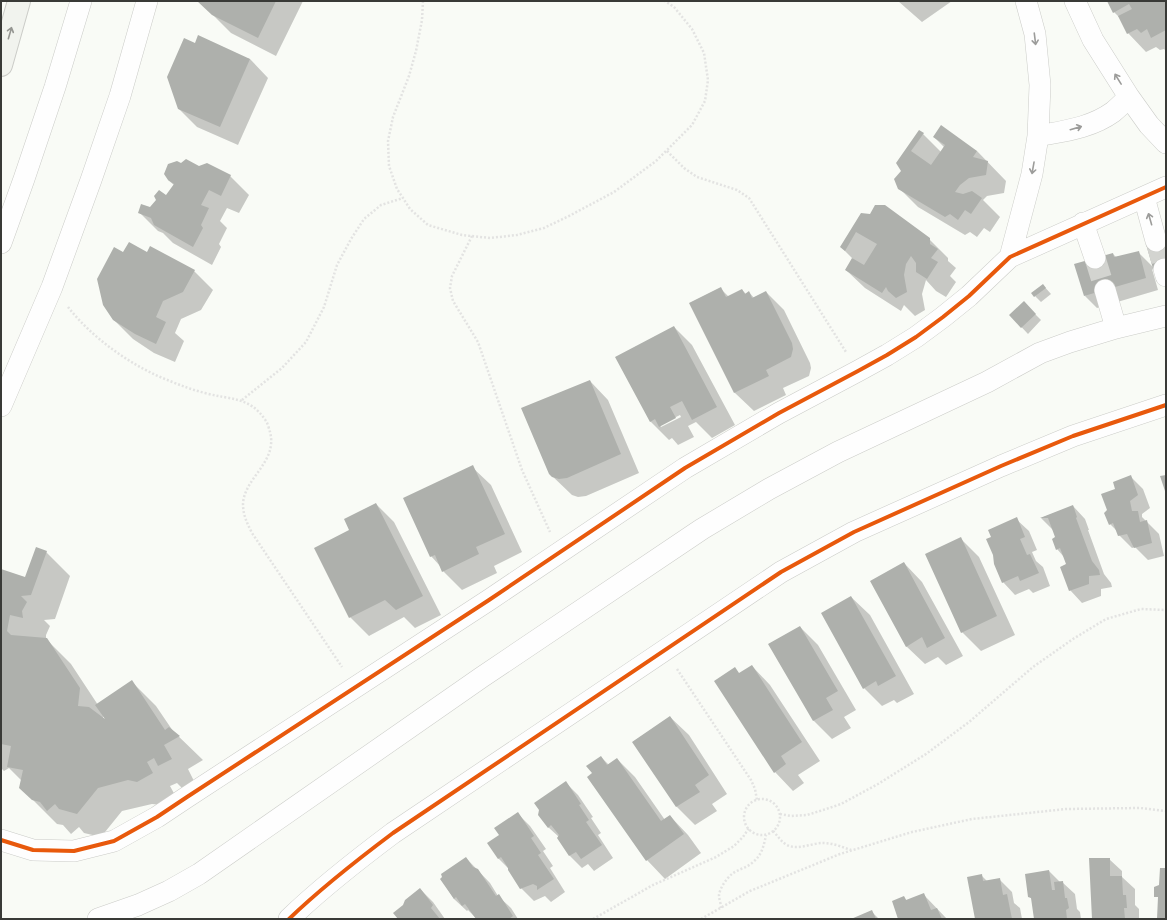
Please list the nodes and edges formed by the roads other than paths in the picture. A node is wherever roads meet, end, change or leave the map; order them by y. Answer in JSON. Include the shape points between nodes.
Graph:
{"nodes":[{"id":1,"x":19,"y":1,"type":"edge"},
{"id":2,"x":81,"y":1,"type":"edge"},
{"id":3,"x":147,"y":1,"type":"edge"},
{"id":4,"x":1026,"y":1,"type":"edge"},
{"id":5,"x":1075,"y":1,"type":"edge"},
{"id":6,"x":1,"y":65,"type":"edge"},
{"id":7,"x":1129,"y":97,"type":"junction"},
{"id":8,"x":1038,"y":136,"type":"junction"},
{"id":9,"x":1166,"y":143,"type":"edge"},
{"id":10,"x":1166,"y":187,"type":"edge"},
{"id":11,"x":1144,"y":197,"type":"junction"},
{"id":12,"x":1083,"y":223,"type":"junction"},
{"id":13,"x":1156,"y":241,"type":"tunnel mouth"},
{"id":14,"x":1,"y":243,"type":"edge"},
{"id":15,"x":1010,"y":257,"type":"junction"},
{"id":16,"x":1095,"y":258,"type":"tunnel mouth"},
{"id":17,"x":1105,"y":290,"type":"tunnel mouth"},
{"id":18,"x":1166,"y":316,"type":"edge"},
{"id":19,"x":1116,"y":328,"type":"junction"},
{"id":20,"x":1166,"y":405,"type":"edge"},
{"id":21,"x":1,"y":406,"type":"edge"},
{"id":22,"x":1,"y":840,"type":"edge"},
{"id":23,"x":98,"y":919,"type":"edge"},
{"id":24,"x":289,"y":919,"type":"edge"}],
"edges":[{"from":6,"to":1,"type":"main road","one_way":true},
{"from":2,"to":14,"type":"street","via":[[55,87]]},
{"from":3,"to":21,"type":"street","via":[[120,96],[91,180],[52,286]]},
{"from":4,"to":8,"type":"street","one_way":true,"via":[[1035,34],[1040,85]]},
{"from":7,"to":5,"type":"street","one_way":true,"via":[[1093,40]]},
{"from":8,"to":7,"type":"street","one_way":true,"via":[[1092,123],[1112,112]]},
{"from":7,"to":9,"type":"street"},
{"from":8,"to":15,"type":"street","one_way":true,"via":[[1032,174]]},
{"from":10,"to":11,"type":"street"},
{"from":11,"to":12,"type":"street"},
{"from":13,"to":11,"type":"street","one_way":true},
{"from":12,"to":15,"type":"street"},
{"from":12,"to":16,"type":"street"},
{"from":15,"to":22,"type":"street","via":[[969,296],[899,348],[685,468],[356,687],[114,841],[74,851],[33,850]]},
{"from":17,"to":19,"type":"street"},
{"from":18,"to":19,"type":"street"},
{"from":19,"to":23,"type":"street","via":[[1040,353],[987,382],[852,445],[769,489],[702,529],[482,677],[199,874],[169,892]]},
{"from":20,"to":24,"type":"street","via":[[1059,442],[1001,466],[854,532],[781,572],[394,833],[346,868]]}]}
